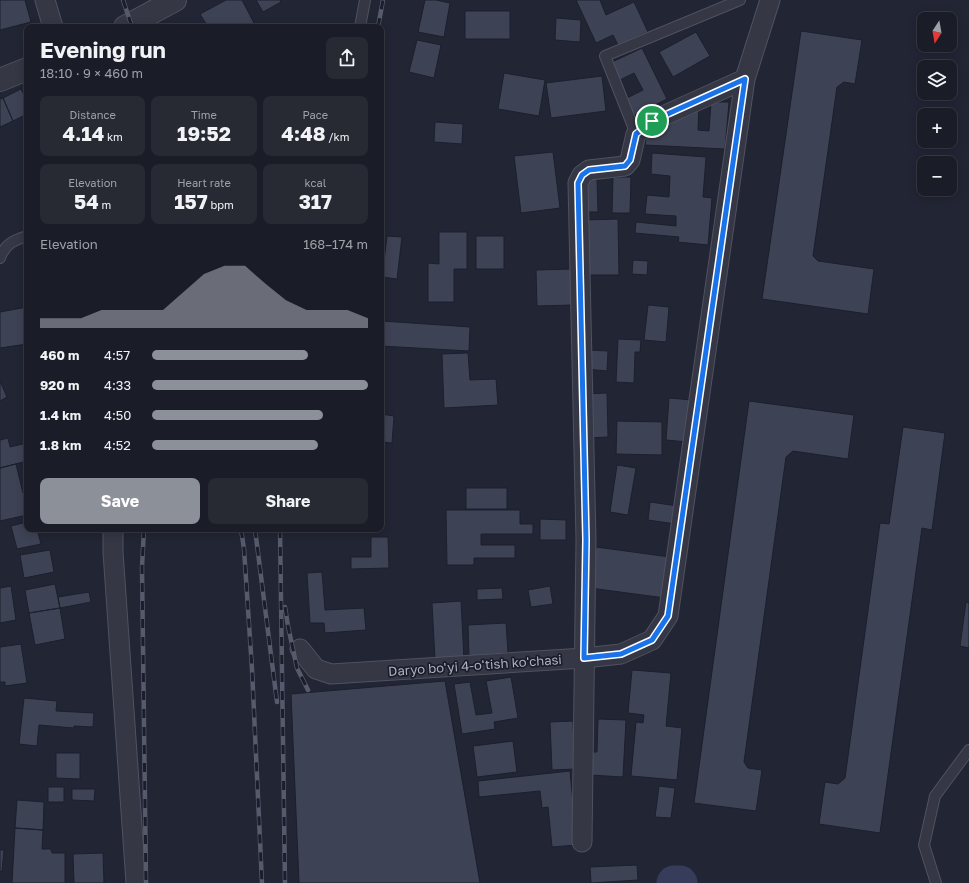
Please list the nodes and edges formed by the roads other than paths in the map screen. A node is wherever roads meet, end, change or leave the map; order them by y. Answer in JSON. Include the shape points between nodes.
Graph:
{"nodes":[{"id":1,"x":45,"y":0,"type":"edge"},
{"id":2,"x":175,"y":0,"type":"edge"},
{"id":3,"x":365,"y":0,"type":"edge"},
{"id":4,"x":740,"y":0,"type":"edge"},
{"id":5,"x":770,"y":0,"type":"edge"},
{"id":6,"x":52,"y":24,"type":"edge"},
{"id":7,"x":131,"y":24,"type":"edge"},
{"id":8,"x":361,"y":24,"type":"edge"},
{"id":9,"x":24,"y":70,"type":"edge"},
{"id":10,"x":745,"y":79,"type":"junction"},
{"id":11,"x":0,"y":80,"type":"edge"},
{"id":12,"x":636,"y":134,"type":"junction"},
{"id":13,"x":24,"y":237,"type":"edge"},
{"id":14,"x":0,"y":258,"type":"edge"},
{"id":15,"x":113,"y":532,"type":"edge"},
{"id":16,"x":300,"y":649,"type":"dead end"},
{"id":17,"x":584,"y":658,"type":"junction"},
{"id":18,"x":969,"y":750,"type":"edge"},
{"id":19,"x":582,"y":842,"type":"dead end"},
{"id":20,"x":136,"y":883,"type":"edge"},
{"id":21,"x":936,"y":883,"type":"edge"}],
"edges":[{"from":1,"to":6,"type":"street"},
{"from":2,"to":7,"type":"street"},
{"from":3,"to":8,"type":"lane"},
{"from":4,"to":12,"type":"lane","via":[[605,56]]},
{"from":5,"to":10,"type":"street","name":"Daryo bo'yi 4-o'tish ko'chasi"},
{"from":9,"to":11,"type":"street"},
{"from":10,"to":12,"type":"street","via":[[652,121]]},
{"from":10,"to":17,"type":"street","name":"Daryo bo'yi 4-o'tish ko'chasi","via":[[668,616],[652,640],[621,654]]},
{"from":12,"to":17,"type":"street","via":[[630,160],[625,166],[589,170],[582,175],[578,183],[586,540]]},
{"from":13,"to":14,"type":"lane","via":[[10,243]]},
{"from":15,"to":20,"type":"street"},
{"from":16,"to":17,"type":"street","name":"Daryo bo'yi 4-o'tish ko'chasi","via":[[316,669],[331,674]]},
{"from":17,"to":19,"type":"street"},
{"from":18,"to":21,"type":"lane","via":[[935,796],[924,845]]}]}
